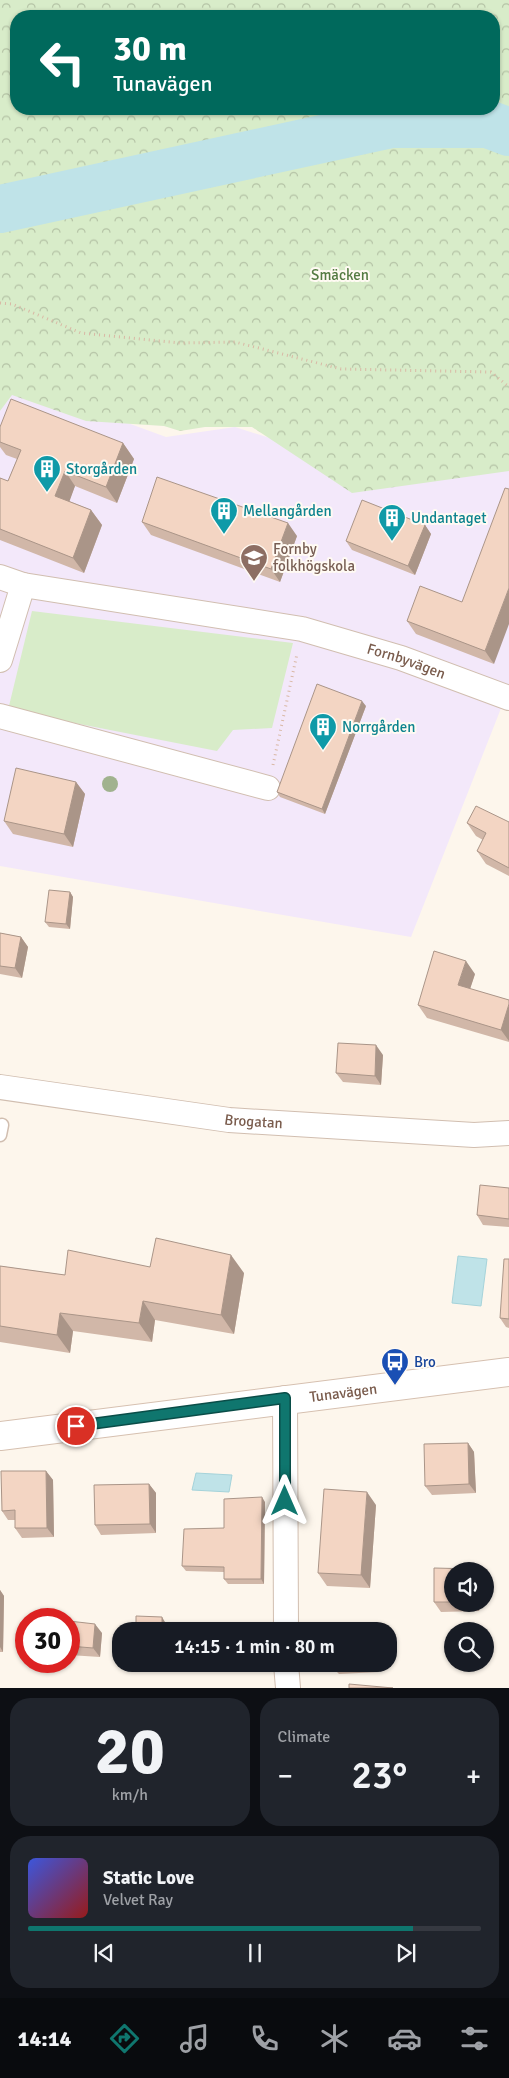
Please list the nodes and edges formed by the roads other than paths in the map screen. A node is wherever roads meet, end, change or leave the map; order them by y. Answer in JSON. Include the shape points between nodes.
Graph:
{"nodes":[{"id":1,"x":0,"y":577,"type":"edge"},
{"id":2,"x":23,"y":585,"type":"junction"},
{"id":3,"x":0,"y":660,"type":"edge"},
{"id":4,"x":509,"y":698,"type":"edge"},
{"id":5,"x":0,"y":716,"type":"edge"},
{"id":6,"x":268,"y":788,"type":"road end"},
{"id":7,"x":0,"y":1087,"type":"edge"},
{"id":8,"x":509,"y":1133,"type":"edge"},
{"id":9,"x":509,"y":1372,"type":"edge"},
{"id":10,"x":285,"y":1398,"type":"junction"},
{"id":11,"x":0,"y":1436,"type":"edge"},
{"id":12,"x":286,"y":1622,"type":"edge"},
{"id":13,"x":287,"y":1672,"type":"edge"},
{"id":14,"x":288,"y":1688,"type":"edge"}],
"edges":[{"from":1,"to":2,"type":"street","name":"Fornbyvägen"},
{"from":2,"to":3,"type":"street"},
{"from":2,"to":4,"type":"street","name":"Fornbyvägen","via":[[302,629],[401,658]]},
{"from":5,"to":6,"type":"street"},
{"from":7,"to":8,"type":"street","name":"Brogatan","via":[[229,1120],[474,1135]]},
{"from":9,"to":10,"type":"street","name":"Tunavägen"},
{"from":10,"to":11,"type":"street","name":"Tunavägen"},
{"from":10,"to":12,"type":"street"},
{"from":13,"to":14,"type":"street"}]}
